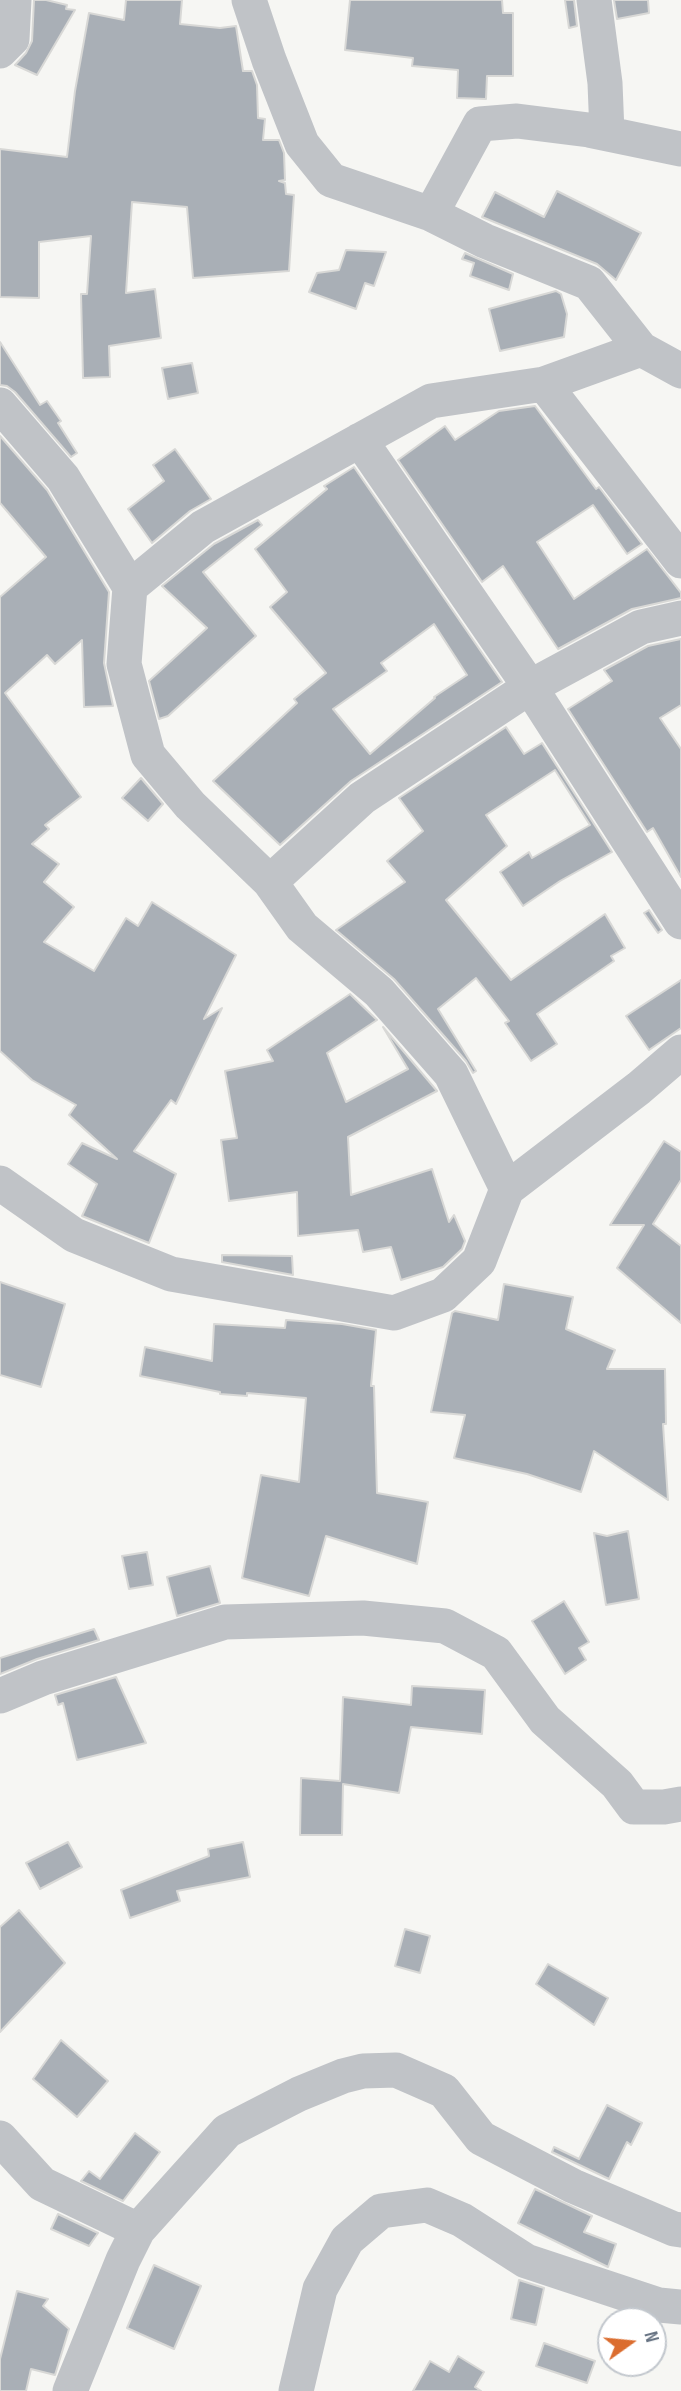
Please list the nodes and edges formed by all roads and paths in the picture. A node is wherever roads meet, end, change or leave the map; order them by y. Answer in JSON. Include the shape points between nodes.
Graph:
{"nodes":[{"id":1,"x":14,"y":0,"type":"edge"},
{"id":2,"x":249,"y":0,"type":"edge"},
{"id":3,"x":594,"y":0,"type":"edge"},
{"id":4,"x":0,"y":51,"type":"edge"},
{"id":5,"x":607,"y":133,"type":"junction"},
{"id":6,"x":681,"y":149,"type":"edge"},
{"id":7,"x":431,"y":214,"type":"junction"},
{"id":8,"x":641,"y":349,"type":"junction"},
{"id":9,"x":681,"y":371,"type":"edge"},
{"id":10,"x":544,"y":384,"type":"junction"},
{"id":11,"x":0,"y":405,"type":"edge"},
{"id":12,"x":360,"y":440,"type":"junction"},
{"id":13,"x":681,"y":561,"type":"edge"},
{"id":14,"x":130,"y":587,"type":"junction"},
{"id":15,"x":681,"y":618,"type":"edge"},
{"id":16,"x":530,"y":687,"type":"junction"},
{"id":17,"x":270,"y":882,"type":"junction"},
{"id":18,"x":681,"y":922,"type":"edge"},
{"id":19,"x":681,"y":1052,"type":"edge"},
{"id":20,"x":0,"y":1182,"type":"edge"},
{"id":21,"x":507,"y":1189,"type":"junction"},
{"id":22,"x":0,"y":1696,"type":"edge"},
{"id":23,"x":681,"y":1804,"type":"edge"},
{"id":24,"x":0,"y":2138,"type":"edge"},
{"id":25,"x":138,"y":2230,"type":"junction"},
{"id":26,"x":681,"y":2230,"type":"edge"},
{"id":27,"x":681,"y":2306,"type":"edge"},
{"id":28,"x":70,"y":2391,"type":"edge"},
{"id":29,"x":296,"y":2391,"type":"edge"}],
"edges":[{"from":1,"to":4,"type":"street","via":[[12,39]]},
{"from":2,"to":7,"type":"street","via":[[302,144],[331,180]]},
{"from":3,"to":5,"type":"street"},
{"from":5,"to":6,"type":"street"},
{"from":5,"to":7,"type":"street","via":[[517,121],[480,124]]},
{"from":7,"to":8,"type":"street","via":[[589,283]]},
{"from":8,"to":9,"type":"street"},
{"from":8,"to":10,"type":"street"},
{"from":10,"to":12,"type":"street","via":[[431,401]]},
{"from":10,"to":13,"type":"street"},
{"from":11,"to":14,"type":"street","via":[[63,478]]},
{"from":12,"to":14,"type":"street","via":[[203,527]]},
{"from":12,"to":16,"type":"street"},
{"from":14,"to":17,"type":"street","via":[[124,664],[148,755],[190,805]]},
{"from":15,"to":16,"type":"street","via":[[642,627]]},
{"from":16,"to":17,"type":"street","via":[[362,798]]},
{"from":16,"to":18,"type":"street"},
{"from":17,"to":21,"type":"street","via":[[302,927],[379,992],[451,1074]]},
{"from":19,"to":21,"type":"street"},
{"from":20,"to":21,"type":"street","via":[[74,1235],[171,1274],[394,1313],[443,1296],[479,1261]]},
{"from":22,"to":23,"type":"street","via":[[43,1678],[225,1622],[363,1618],[444,1626],[496,1653],[545,1720],[617,1784],[634,1807]]},
{"from":24,"to":25,"type":"street","via":[[42,2184]]},
{"from":25,"to":26,"type":"street","via":[[227,2131],[343,2076],[396,2070],[444,2091],[481,2138],[573,2186]]},
{"from":25,"to":28,"type":"street"},
{"from":27,"to":29,"type":"street","via":[[659,2305],[526,2261],[462,2220],[427,2205],[381,2211],[347,2240],[320,2289]]}]}
